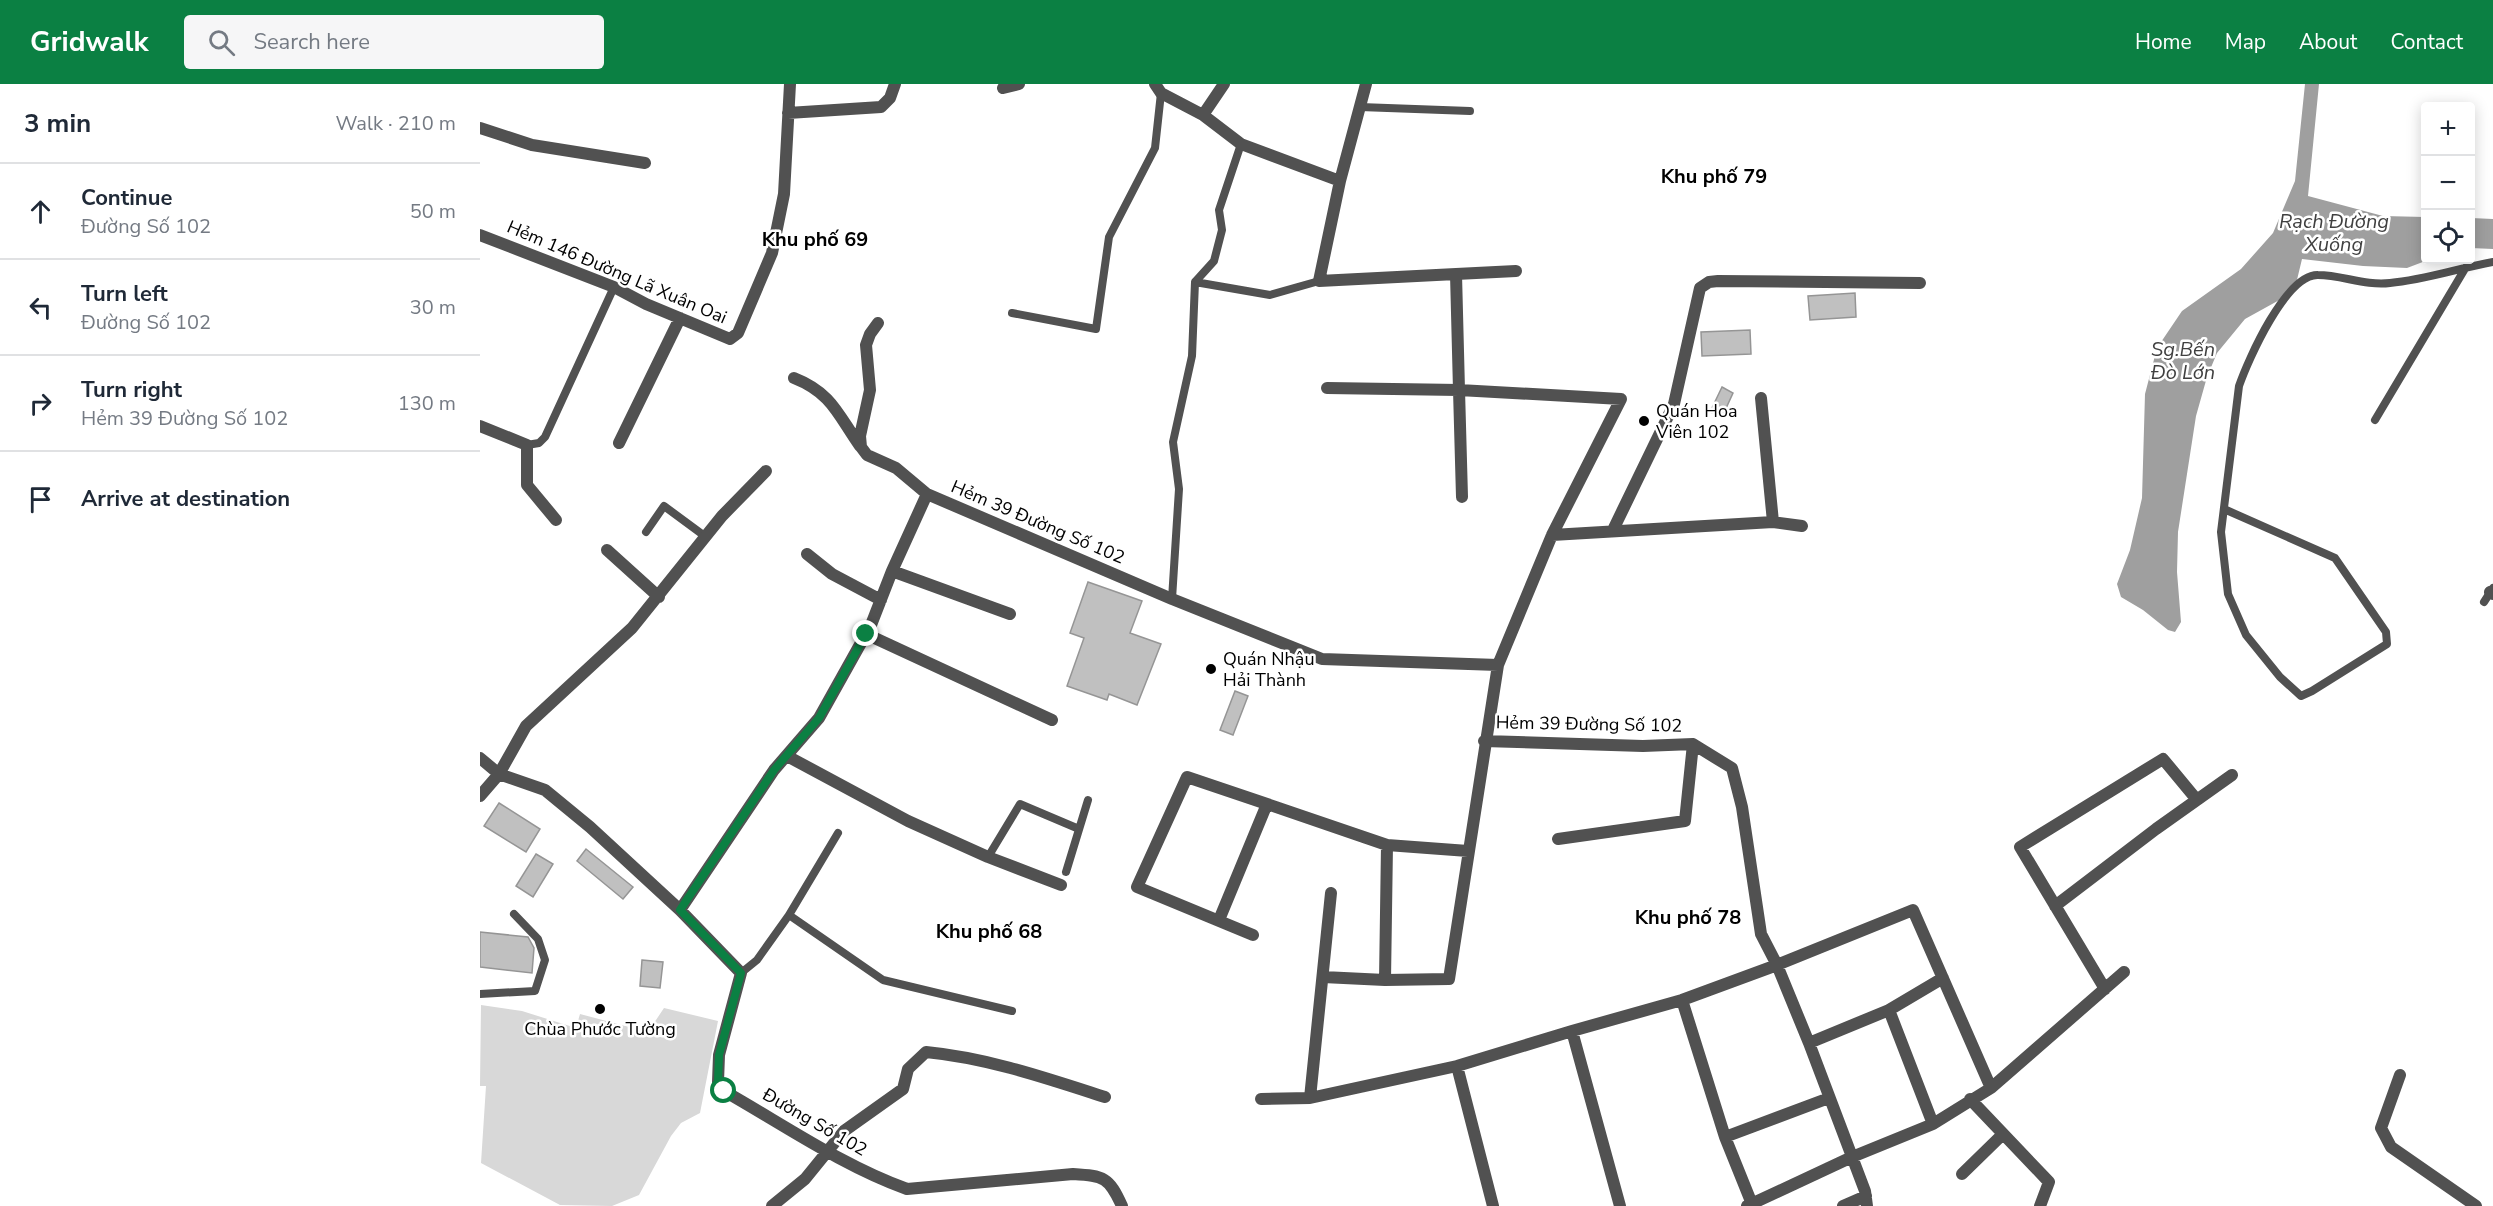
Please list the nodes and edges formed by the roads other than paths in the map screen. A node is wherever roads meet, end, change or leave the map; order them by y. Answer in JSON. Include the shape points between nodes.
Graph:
{"nodes":[{"id":1,"x":790,"y":84,"type":"edge"},
{"id":2,"x":895,"y":84,"type":"edge"},
{"id":3,"x":1019,"y":84,"type":"edge"},
{"id":4,"x":1224,"y":84,"type":"edge"},
{"id":5,"x":1366,"y":84,"type":"edge"},
{"id":6,"x":1003,"y":88,"type":"dead end"},
{"id":7,"x":1158,"y":89,"type":"edge"},
{"id":8,"x":1360,"y":107,"type":"junction"},
{"id":9,"x":1470,"y":111,"type":"dead end"},
{"id":10,"x":788,"y":113,"type":"junction"},
{"id":11,"x":1203,"y":115,"type":"junction"},
{"id":12,"x":480,"y":128,"type":"edge"},
{"id":13,"x":1241,"y":144,"type":"junction"},
{"id":14,"x":645,"y":163,"type":"dead end"},
{"id":15,"x":1340,"y":181,"type":"junction"},
{"id":16,"x":480,"y":235,"type":"edge"},
{"id":17,"x":2493,"y":262,"type":"edge"},
{"id":18,"x":2466,"y":267,"type":"junction"},
{"id":19,"x":1516,"y":271,"type":"dead end"},
{"id":20,"x":1456,"y":274,"type":"junction"},
{"id":21,"x":1319,"y":281,"type":"junction"},
{"id":22,"x":1195,"y":282,"type":"junction"},
{"id":23,"x":1920,"y":283,"type":"dead end"},
{"id":24,"x":614,"y":287,"type":"junction"},
{"id":25,"x":1012,"y":313,"type":"dead end"},
{"id":26,"x":680,"y":318,"type":"junction"},
{"id":27,"x":878,"y":324,"type":"dead end"},
{"id":28,"x":794,"y":378,"type":"dead end"},
{"id":29,"x":1327,"y":388,"type":"dead end"},
{"id":30,"x":1459,"y":390,"type":"junction"},
{"id":31,"x":1761,"y":399,"type":"dead end"},
{"id":32,"x":2375,"y":420,"type":"dead end"},
{"id":33,"x":480,"y":426,"type":"edge"},
{"id":34,"x":620,"y":443,"type":"dead end"},
{"id":35,"x":527,"y":445,"type":"junction"},
{"id":36,"x":861,"y":447,"type":"junction"},
{"id":37,"x":766,"y":471,"type":"dead end"},
{"id":38,"x":927,"y":494,"type":"junction"},
{"id":39,"x":1462,"y":497,"type":"dead end"},
{"id":40,"x":2224,"y":509,"type":"junction"},
{"id":41,"x":556,"y":520,"type":"dead end"},
{"id":42,"x":1773,"y":522,"type":"junction"},
{"id":43,"x":1802,"y":526,"type":"dead end"},
{"id":44,"x":1613,"y":530,"type":"junction"},
{"id":45,"x":646,"y":532,"type":"dead end"},
{"id":46,"x":1552,"y":535,"type":"junction"},
{"id":47,"x":706,"y":537,"type":"junction"},
{"id":48,"x":607,"y":550,"type":"dead end"},
{"id":49,"x":807,"y":554,"type":"dead end"},
{"id":50,"x":892,"y":572,"type":"junction"},
{"id":51,"x":658,"y":597,"type":"junction"},
{"id":52,"x":1172,"y":599,"type":"junction"},
{"id":53,"x":881,"y":600,"type":"junction"},
{"id":54,"x":1010,"y":614,"type":"dead end"},
{"id":55,"x":866,"y":634,"type":"junction"},
{"id":56,"x":1498,"y":665,"type":"junction"},
{"id":57,"x":1052,"y":720,"type":"dead end"},
{"id":58,"x":1484,"y":741,"type":"junction"},
{"id":59,"x":1693,"y":744,"type":"junction"},
{"id":60,"x":787,"y":756,"type":"junction"},
{"id":61,"x":480,"y":758,"type":"edge"},
{"id":62,"x":499,"y":774,"type":"junction"},
{"id":63,"x":2232,"y":775,"type":"dead end"},
{"id":64,"x":480,"y":796,"type":"edge"},
{"id":65,"x":1088,"y":800,"type":"dead end"},
{"id":66,"x":2196,"y":800,"type":"junction"},
{"id":67,"x":1267,"y":804,"type":"junction"},
{"id":68,"x":1079,"y":829,"type":"junction"},
{"id":69,"x":838,"y":833,"type":"dead end"},
{"id":70,"x":1558,"y":839,"type":"dead end"},
{"id":71,"x":1387,"y":845,"type":"junction"},
{"id":72,"x":1468,"y":851,"type":"junction"},
{"id":73,"x":988,"y":857,"type":"junction"},
{"id":74,"x":1066,"y":872,"type":"dead end"},
{"id":75,"x":1061,"y":885,"type":"dead end"},
{"id":76,"x":1331,"y":893,"type":"dead end"},
{"id":77,"x":2055,"y":906,"type":"junction"},
{"id":78,"x":680,"y":910,"type":"junction"},
{"id":79,"x":514,"y":914,"type":"dead end"},
{"id":80,"x":789,"y":915,"type":"junction"},
{"id":81,"x":1218,"y":920,"type":"junction"},
{"id":82,"x":1253,"y":934,"type":"dead end"},
{"id":83,"x":1777,"y":965,"type":"junction"},
{"id":84,"x":2124,"y":972,"type":"dead end"},
{"id":85,"x":741,"y":973,"type":"junction"},
{"id":86,"x":1323,"y":977,"type":"junction"},
{"id":87,"x":1943,"y":978,"type":"junction"},
{"id":88,"x":1385,"y":980,"type":"junction"},
{"id":89,"x":2105,"y":989,"type":"junction"},
{"id":90,"x":480,"y":994,"type":"edge"},
{"id":91,"x":1683,"y":1000,"type":"junction"},
{"id":92,"x":1889,"y":1010,"type":"junction"},
{"id":93,"x":1012,"y":1011,"type":"dead end"},
{"id":94,"x":1572,"y":1031,"type":"junction"},
{"id":95,"x":1809,"y":1043,"type":"junction"},
{"id":96,"x":1457,"y":1066,"type":"junction"},
{"id":97,"x":2400,"y":1075,"type":"dead end"},
{"id":98,"x":1991,"y":1088,"type":"junction"},
{"id":99,"x":1105,"y":1097,"type":"dead end"},
{"id":100,"x":1310,"y":1098,"type":"junction"},
{"id":101,"x":1829,"y":1098,"type":"junction"},
{"id":102,"x":1261,"y":1099,"type":"dead end"},
{"id":103,"x":1970,"y":1099,"type":"junction"},
{"id":104,"x":1933,"y":1124,"type":"junction"},
{"id":105,"x":2003,"y":1134,"type":"junction"},
{"id":106,"x":1725,"y":1137,"type":"junction"},
{"id":107,"x":827,"y":1151,"type":"junction"},
{"id":108,"x":1852,"y":1157,"type":"junction"},
{"id":109,"x":1962,"y":1174,"type":"dead end"},
{"id":110,"x":1866,"y":1198,"type":"edge"},
{"id":111,"x":1749,"y":1205,"type":"edge"},
{"id":112,"x":772,"y":1206,"type":"edge"},
{"id":113,"x":1122,"y":1206,"type":"edge"},
{"id":114,"x":1493,"y":1206,"type":"edge"},
{"id":115,"x":1620,"y":1206,"type":"edge"},
{"id":116,"x":1843,"y":1206,"type":"edge"},
{"id":117,"x":2040,"y":1206,"type":"edge"},
{"id":118,"x":2476,"y":1206,"type":"edge"}],
"edges":[{"from":1,"to":10,"type":"street"},
{"from":2,"to":10,"type":"street","via":[[890,98],[881,107]]},
{"from":3,"to":6,"type":"street"},
{"from":4,"to":11,"type":"street"},
{"from":5,"to":8,"type":"street"},
{"from":7,"to":11,"type":"street"},
{"from":7,"to":25,"type":"lane","via":[[1155,148],[1109,237],[1096,329]]},
{"from":8,"to":9,"type":"lane"},
{"from":8,"to":15,"type":"street"},
{"from":10,"to":26,"type":"street","name":"Hẻm 146 Đường Lã Xuân Oai","via":[[784,194],[772,253],[738,333],[730,339]]},
{"from":11,"to":13,"type":"street"},
{"from":12,"to":14,"type":"street","via":[[532,144]]},
{"from":13,"to":15,"type":"street"},
{"from":13,"to":22,"type":"lane","via":[[1219,210],[1222,230],[1214,261]]},
{"from":15,"to":21,"type":"street"},
{"from":16,"to":24,"type":"street","name":"Hẻm 146 Đường Lã Xuân Oai"},
{"from":17,"to":18,"type":"lane"},
{"from":18,"to":32,"type":"lane"},
{"from":18,"to":40,"type":"lane","via":[[2391,284],[2316,274],[2303,279],[2277,307],[2238,386]]},
{"from":19,"to":20,"type":"street"},
{"from":20,"to":21,"type":"street"},
{"from":20,"to":30,"type":"street"},
{"from":21,"to":22,"type":"lane","via":[[1270,295]]},
{"from":22,"to":52,"type":"lane","via":[[1192,356],[1173,441],[1179,489]]},
{"from":23,"to":44,"type":"street","via":[[1718,280],[1700,288],[1674,404]]},
{"from":24,"to":26,"type":"street","name":"Hẻm 146 Đường Lã Xuân Oai"},
{"from":24,"to":35,"type":"lane","via":[[545,437]]},
{"from":26,"to":34,"type":"street"},
{"from":27,"to":36,"type":"street","via":[[866,345],[870,390]]},
{"from":28,"to":36,"type":"street","via":[[822,393]]},
{"from":29,"to":30,"type":"street"},
{"from":30,"to":39,"type":"street"},
{"from":30,"to":46,"type":"street","via":[[1621,399]]},
{"from":31,"to":42,"type":"street"},
{"from":33,"to":35,"type":"street"},
{"from":35,"to":41,"type":"street","via":[[527,484]]},
{"from":36,"to":38,"type":"street","via":[[876,460],[896,468]]},
{"from":37,"to":47,"type":"street"},
{"from":38,"to":50,"type":"street","name":"Hẻm 39 Đường Số 102"},
{"from":38,"to":52,"type":"street","name":"Hẻm 39 Đường Số 102"},
{"from":40,"to":40,"type":"lane","via":[[2221,532],[2228,594],[2246,635],[2301,696],[2387,644],[2386,632],[2335,558]]},
{"from":42,"to":43,"type":"street"},
{"from":42,"to":44,"type":"street"},
{"from":44,"to":46,"type":"street"},
{"from":45,"to":47,"type":"lane","via":[[664,506]]},
{"from":46,"to":56,"type":"street"},
{"from":47,"to":51,"type":"street"},
{"from":48,"to":51,"type":"street"},
{"from":49,"to":53,"type":"street","via":[[832,574]]},
{"from":50,"to":53,"type":"street","name":"Hẻm 39 Đường Số 102"},
{"from":50,"to":54,"type":"street"},
{"from":51,"to":62,"type":"street","via":[[632,628],[526,726]]},
{"from":52,"to":56,"type":"street","name":"Hẻm 39 Đường Số 102","via":[[1322,659]]},
{"from":53,"to":55,"type":"street","name":"Hẻm 39 Đường Số 102"},
{"from":55,"to":57,"type":"street"},
{"from":55,"to":60,"type":"street","name":"Hẻm 39 Đường Số 102","via":[[819,718]]},
{"from":56,"to":58,"type":"street"},
{"from":58,"to":59,"type":"street","name":"Hẻm 39 Đường Số 102"},
{"from":58,"to":72,"type":"street"},
{"from":59,"to":70,"type":"street","name":"Hẻm 39 Đường Số 102","via":[[1685,821]]},
{"from":59,"to":83,"type":"street","name":"Hẻm 39 Đường Số 102","via":[[1732,768],[1742,807],[1761,934]]},
{"from":60,"to":73,"type":"street","via":[[908,821]]},
{"from":60,"to":78,"type":"street","name":"Hẻm 39 Đường Số 102"},
{"from":61,"to":62,"type":"street"},
{"from":62,"to":64,"type":"street"},
{"from":62,"to":78,"type":"street","via":[[545,790]]},
{"from":63,"to":66,"type":"street"},
{"from":65,"to":68,"type":"lane"},
{"from":66,"to":77,"type":"street"},
{"from":66,"to":77,"type":"street","via":[[2163,759],[2020,847]]},
{"from":67,"to":71,"type":"street"},
{"from":67,"to":81,"type":"street"},
{"from":67,"to":81,"type":"street","via":[[1187,777],[1137,887]]},
{"from":68,"to":73,"type":"lane","via":[[1020,804]]},
{"from":68,"to":74,"type":"lane"},
{"from":69,"to":80,"type":"lane"},
{"from":71,"to":72,"type":"street"},
{"from":71,"to":88,"type":"street"},
{"from":72,"to":88,"type":"street","via":[[1449,979]]},
{"from":73,"to":75,"type":"street"},
{"from":76,"to":86,"type":"street"},
{"from":77,"to":89,"type":"street"},
{"from":78,"to":85,"type":"street"},
{"from":79,"to":90,"type":"lane","via":[[538,939],[545,960],[535,991]]},
{"from":80,"to":85,"type":"lane","via":[[757,960]]},
{"from":80,"to":93,"type":"lane","via":[[883,980]]},
{"from":81,"to":82,"type":"street"},
{"from":83,"to":87,"type":"street","via":[[1913,910]]},
{"from":83,"to":91,"type":"street"},
{"from":83,"to":95,"type":"street"},
{"from":84,"to":89,"type":"street"},
{"from":85,"to":107,"type":"street","name":"Đường Số 102","via":[[719,1055],[718,1082],[724,1091]]},
{"from":86,"to":88,"type":"street"},
{"from":86,"to":100,"type":"street"},
{"from":87,"to":92,"type":"street"},
{"from":87,"to":98,"type":"street"},
{"from":89,"to":98,"type":"street"},
{"from":91,"to":94,"type":"street"},
{"from":91,"to":106,"type":"street"},
{"from":92,"to":95,"type":"street"},
{"from":92,"to":104,"type":"street"},
{"from":94,"to":96,"type":"street"},
{"from":94,"to":115,"type":"street"},
{"from":95,"to":101,"type":"street"},
{"from":96,"to":100,"type":"street"},
{"from":96,"to":114,"type":"street"},
{"from":97,"to":118,"type":"street","via":[[2381,1128],[2391,1147]]},
{"from":98,"to":103,"type":"street"},
{"from":99,"to":107,"type":"street","via":[[1014,1068],[960,1055],[926,1052],[908,1069],[903,1089],[844,1131]]},
{"from":100,"to":102,"type":"street"},
{"from":101,"to":106,"type":"street"},
{"from":101,"to":108,"type":"street"},
{"from":103,"to":104,"type":"street"},
{"from":103,"to":105,"type":"street"},
{"from":104,"to":108,"type":"street"},
{"from":105,"to":109,"type":"street"},
{"from":105,"to":117,"type":"street","via":[[2049,1182]]},
{"from":106,"to":111,"type":"street"},
{"from":107,"to":112,"type":"street","via":[[805,1179]]},
{"from":107,"to":113,"type":"street","name":"Đường Số 102","via":[[908,1189],[1098,1175],[1113,1186]]},
{"from":108,"to":110,"type":"street"},
{"from":108,"to":111,"type":"street"},
{"from":110,"to":116,"type":"street"}]}
